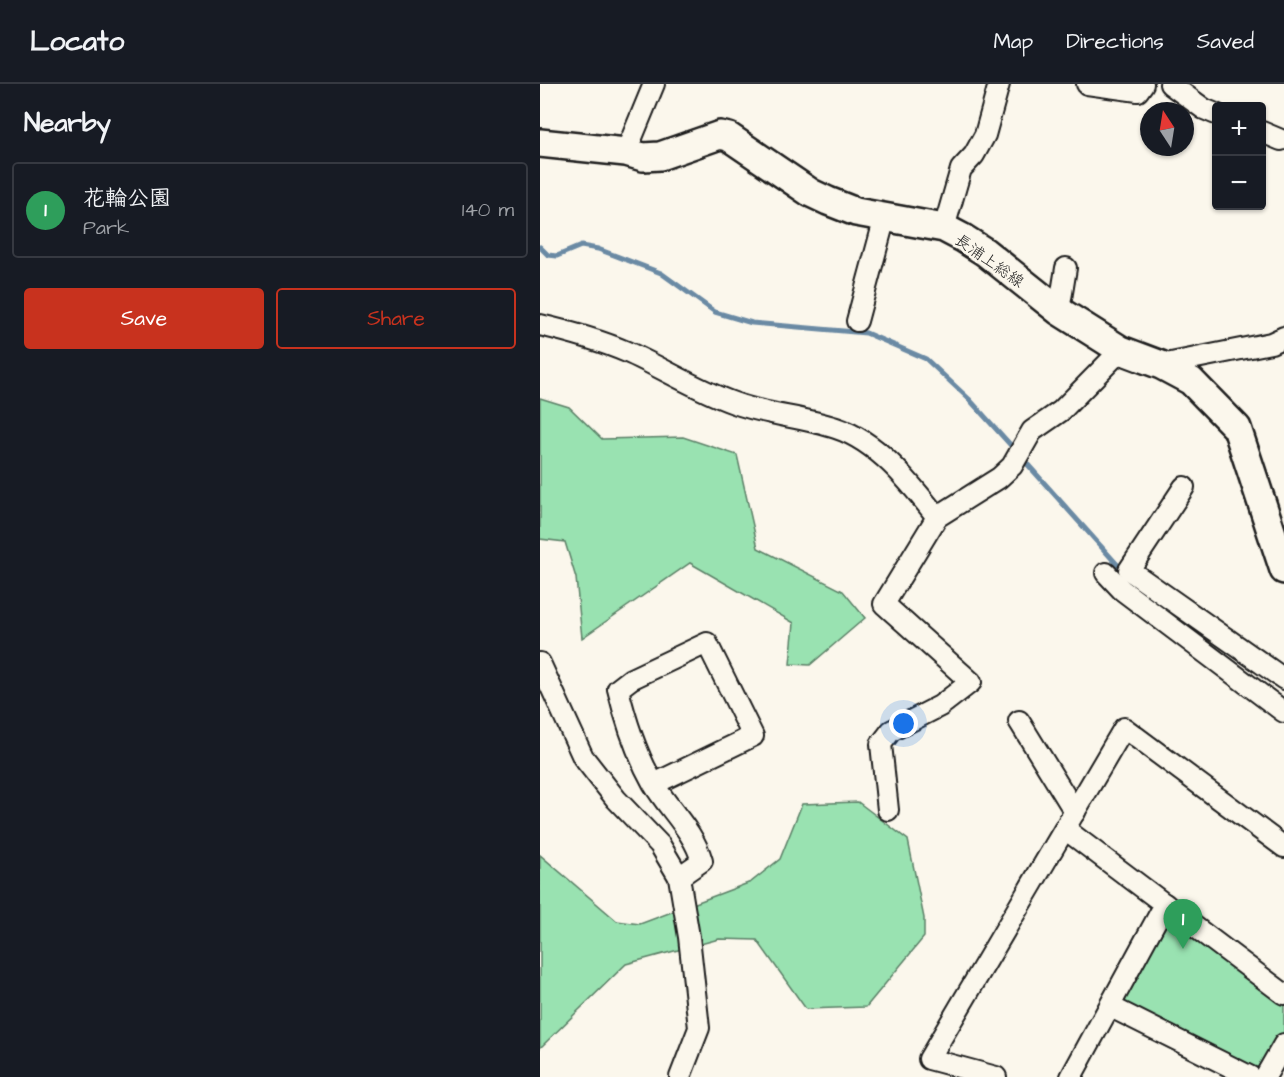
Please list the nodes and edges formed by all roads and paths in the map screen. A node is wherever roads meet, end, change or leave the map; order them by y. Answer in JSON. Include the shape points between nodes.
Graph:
{"nodes":[{"id":1,"x":654,"y":84,"type":"edge"},
{"id":2,"x":999,"y":84,"type":"edge"},
{"id":3,"x":1087,"y":84,"type":"edge"},
{"id":4,"x":1143,"y":84,"type":"edge"},
{"id":5,"x":1170,"y":84,"type":"edge"},
{"id":6,"x":1212,"y":112,"type":"edge"},
{"id":7,"x":1266,"y":134,"type":"edge"},
{"id":8,"x":1281,"y":140,"type":"dead end"},
{"id":9,"x":540,"y":143,"type":"edge"},
{"id":10,"x":626,"y":152,"type":"junction"},
{"id":11,"x":885,"y":217,"type":"junction"},
{"id":12,"x":944,"y":228,"type":"junction"},
{"id":13,"x":1066,"y":268,"type":"dead end"},
{"id":14,"x":1059,"y":311,"type":"junction"},
{"id":15,"x":857,"y":321,"type":"dead end"},
{"id":16,"x":540,"y":325,"type":"edge"},
{"id":17,"x":1284,"y":337,"type":"edge"},
{"id":18,"x":1121,"y":350,"type":"junction"},
{"id":19,"x":1161,"y":365,"type":"junction"},
{"id":20,"x":1184,"y":487,"type":"dead end"},
{"id":21,"x":938,"y":517,"type":"junction"},
{"id":22,"x":1284,"y":570,"type":"edge"},
{"id":23,"x":1107,"y":573,"type":"dead end"},
{"id":24,"x":540,"y":663,"type":"edge"},
{"id":25,"x":1284,"y":679,"type":"edge"},
{"id":26,"x":1284,"y":712,"type":"edge"},
{"id":27,"x":1019,"y":721,"type":"dead end"},
{"id":28,"x":654,"y":784,"type":"junction"},
{"id":29,"x":888,"y":810,"type":"dead end"},
{"id":30,"x":1075,"y":812,"type":"junction"},
{"id":31,"x":1065,"y":829,"type":"junction"},
{"id":32,"x":1284,"y":847,"type":"edge"},
{"id":33,"x":679,"y":877,"type":"junction"},
{"id":34,"x":1165,"y":904,"type":"junction"},
{"id":35,"x":1284,"y":994,"type":"edge"},
{"id":36,"x":1111,"y":1007,"type":"junction"},
{"id":37,"x":1284,"y":1044,"type":"edge"},
{"id":38,"x":680,"y":1077,"type":"edge"},
{"id":39,"x":996,"y":1077,"type":"edge"},
{"id":40,"x":1071,"y":1077,"type":"edge"},
{"id":41,"x":1251,"y":1077,"type":"edge"},
{"id":42,"x":1265,"y":1077,"type":"edge"}],
"edges":[{"from":1,"to":10,"type":"street"},
{"from":2,"to":12,"type":"street","via":[[986,135],[961,169]]},
{"from":3,"to":4,"type":"street","via":[[1138,91]]},
{"from":5,"to":6,"type":"street"},
{"from":7,"to":8,"type":"street"},
{"from":9,"to":10,"type":"main road","name":"長浦上総線"},
{"from":10,"to":11,"type":"main road","name":"長浦上総線","via":[[660,156],[720,135],[729,137],[811,193],[856,212]]},
{"from":11,"to":12,"type":"main road","name":"長浦上総線"},
{"from":11,"to":15,"type":"street"},
{"from":12,"to":14,"type":"main road","name":"長浦上総線","via":[[986,252]]},
{"from":13,"to":14,"type":"street"},
{"from":14,"to":18,"type":"main road","name":"長浦上総線"},
{"from":16,"to":21,"type":"street","via":[[628,352],[735,404],[838,429],[902,471]]},
{"from":17,"to":19,"type":"street"},
{"from":18,"to":19,"type":"main road","name":"長浦上総線"},
{"from":18,"to":21,"type":"street","via":[[1061,411],[1032,431],[1012,466],[999,478]]},
{"from":19,"to":22,"type":"main road","name":"長浦上総線","via":[[1191,381],[1238,428]]},
{"from":20,"to":25,"type":"street","via":[[1130,570]]},
{"from":21,"to":29,"type":"street","via":[[884,604],[971,682],[940,706],[891,732],[881,744]]},
{"from":23,"to":26,"type":"street","via":[[1122,590]]},
{"from":24,"to":33,"type":"street","via":[[583,757],[616,800],[660,845]]},
{"from":27,"to":30,"type":"street"},
{"from":28,"to":28,"type":"street","via":[[628,729],[618,689],[707,643],[753,736]]},
{"from":28,"to":33,"type":"street","via":[[696,842],[702,861]]},
{"from":30,"to":31,"type":"street"},
{"from":30,"to":32,"type":"street","via":[[1124,728]]},
{"from":31,"to":34,"type":"street"},
{"from":31,"to":39,"type":"street","via":[[930,1059]]},
{"from":33,"to":38,"type":"street","via":[[699,1028]]},
{"from":34,"to":35,"type":"street"},
{"from":34,"to":36,"type":"street"},
{"from":36,"to":40,"type":"street"},
{"from":36,"to":41,"type":"street"},
{"from":37,"to":42,"type":"street"}]}
